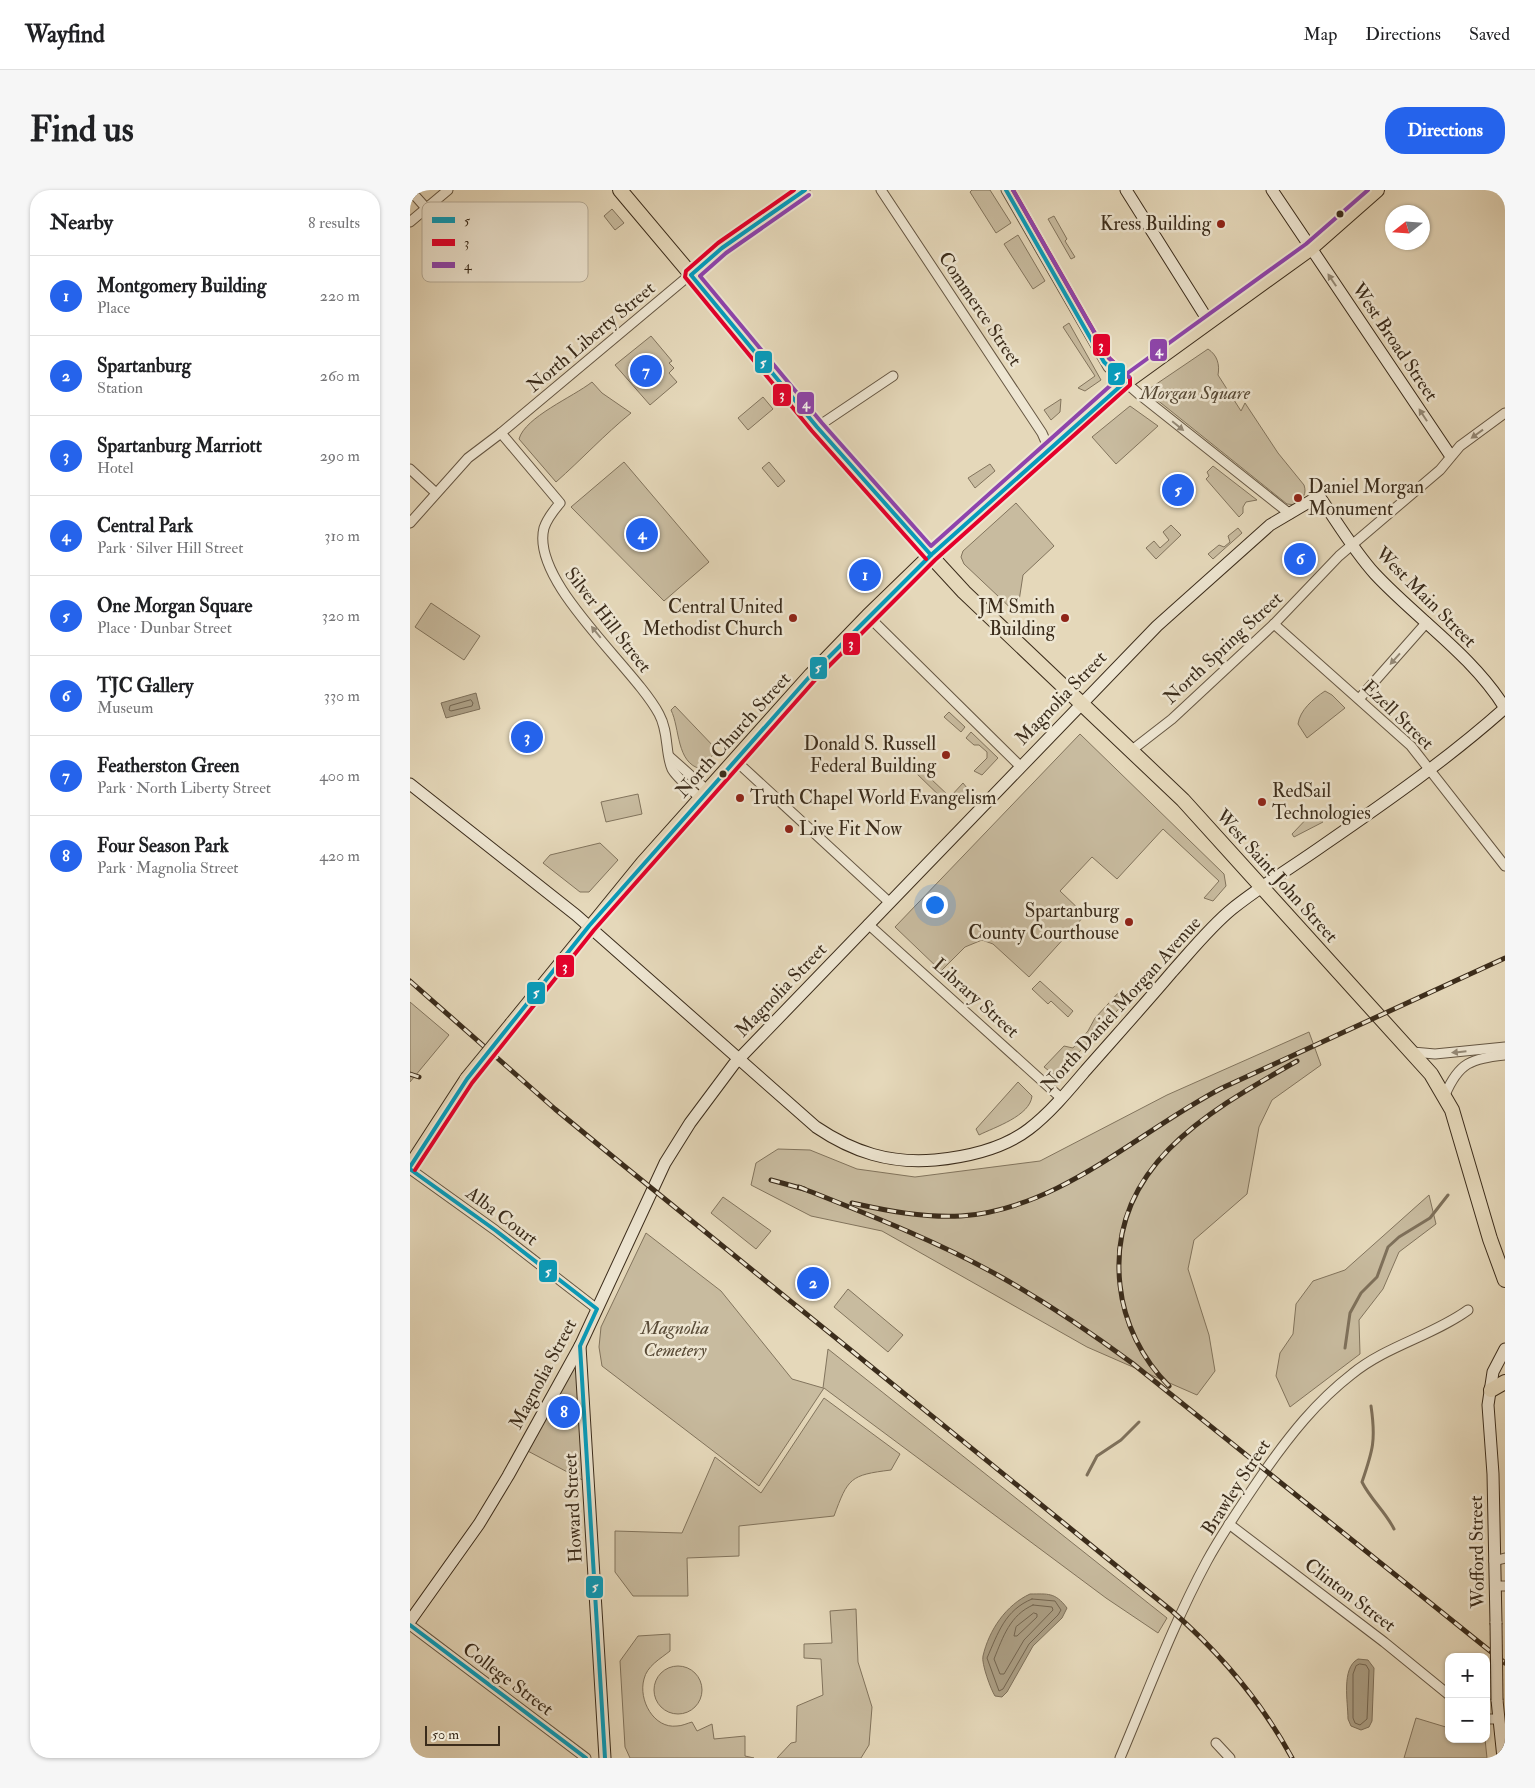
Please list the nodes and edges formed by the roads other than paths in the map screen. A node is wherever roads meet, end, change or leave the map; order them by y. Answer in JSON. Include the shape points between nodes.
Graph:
{"nodes":[{"id":1,"x":410,"y":190,"type":"edge"},
{"id":2,"x":448,"y":190,"type":"edge"},
{"id":3,"x":620,"y":190,"type":"edge"},
{"id":4,"x":804,"y":190,"type":"edge"},
{"id":5,"x":881,"y":190,"type":"edge"},
{"id":6,"x":1006,"y":190,"type":"edge"},
{"id":7,"x":1126,"y":190,"type":"edge"},
{"id":8,"x":1272,"y":190,"type":"edge"},
{"id":9,"x":1377,"y":190,"type":"edge"},
{"id":10,"x":433,"y":202,"type":"edge"},
{"id":11,"x":422,"y":204,"type":"edge"},
{"id":12,"x":422,"y":212,"type":"edge"},
{"id":13,"x":410,"y":222,"type":"edge"},
{"id":14,"x":1310,"y":249,"type":"junction"},
{"id":15,"x":691,"y":275,"type":"junction"},
{"id":16,"x":1209,"y":322,"type":"junction"},
{"id":17,"x":893,"y":376,"type":"dead end"},
{"id":18,"x":1125,"y":382,"type":"junction"},
{"id":19,"x":1505,"y":413,"type":"edge"},
{"id":20,"x":817,"y":427,"type":"junction"},
{"id":21,"x":501,"y":433,"type":"junction"},
{"id":22,"x":1049,"y":448,"type":"junction"},
{"id":23,"x":1450,"y":455,"type":"junction"},
{"id":24,"x":410,"y":469,"type":"edge"},
{"id":25,"x":436,"y":493,"type":"junction"},
{"id":26,"x":1319,"y":496,"type":"joint"},
{"id":27,"x":1290,"y":514,"type":"junction"},
{"id":28,"x":410,"y":523,"type":"edge"},
{"id":29,"x":1353,"y":545,"type":"junction"},
{"id":30,"x":931,"y":555,"type":"junction"},
{"id":31,"x":868,"y":616,"type":"junction"},
{"id":32,"x":1427,"y":622,"type":"junction"},
{"id":33,"x":1274,"y":624,"type":"junction"},
{"id":34,"x":1501,"y":697,"type":"edge"},
{"id":35,"x":1359,"y":699,"type":"junction"},
{"id":36,"x":1081,"y":702,"type":"junction"},
{"id":37,"x":1505,"y":708,"type":"edge"},
{"id":38,"x":1132,"y":750,"type":"junction"},
{"id":39,"x":670,"y":757,"type":"junction"},
{"id":40,"x":736,"y":760,"type":"junction"},
{"id":41,"x":1020,"y":766,"type":"junction"},
{"id":42,"x":1429,"y":768,"type":"junction"},
{"id":43,"x":410,"y":784,"type":"edge"},
{"id":44,"x":705,"y":795,"type":"junction"},
{"id":45,"x":1505,"y":866,"type":"edge"},
{"id":46,"x":1263,"y":885,"type":"junction"},
{"id":47,"x":890,"y":902,"type":"junction"},
{"id":48,"x":868,"y":924,"type":"junction"},
{"id":49,"x":589,"y":926,"type":"junction"},
{"id":50,"x":1505,"y":1047,"type":"edge"},
{"id":51,"x":1413,"y":1052,"type":"junction"},
{"id":52,"x":1505,"y":1055,"type":"edge"},
{"id":53,"x":739,"y":1059,"type":"junction"},
{"id":54,"x":1445,"y":1095,"type":"junction"},
{"id":55,"x":1061,"y":1098,"type":"junction"},
{"id":56,"x":410,"y":1168,"type":"edge"},
{"id":57,"x":1505,"y":1280,"type":"edge"},
{"id":58,"x":597,"y":1309,"type":"junction"},
{"id":59,"x":1468,"y":1310,"type":"dead end"},
{"id":60,"x":580,"y":1346,"type":"junction"},
{"id":61,"x":1505,"y":1350,"type":"edge"},
{"id":62,"x":1505,"y":1382,"type":"edge"},
{"id":63,"x":1491,"y":1390,"type":"junction"},
{"id":64,"x":1229,"y":1524,"type":"junction"},
{"id":65,"x":1500,"y":1560,"type":"edge"},
{"id":66,"x":1500,"y":1586,"type":"edge"},
{"id":67,"x":410,"y":1621,"type":"edge"},
{"id":68,"x":410,"y":1625,"type":"edge"},
{"id":69,"x":1445,"y":1692,"type":"edge"},
{"id":70,"x":1490,"y":1719,"type":"edge"},
{"id":71,"x":1499,"y":1719,"type":"junction"},
{"id":72,"x":1216,"y":1743,"type":"dead end"},
{"id":73,"x":586,"y":1758,"type":"edge"},
{"id":74,"x":605,"y":1758,"type":"edge"},
{"id":75,"x":1120,"y":1758,"type":"edge"},
{"id":76,"x":1230,"y":1758,"type":"edge"},
{"id":77,"x":1503,"y":1758,"type":"edge"}],
"edges":[{"from":1,"to":11,"type":"street"},
{"from":2,"to":10,"type":"street"},
{"from":3,"to":15,"type":"main road","name":"West Saint John Street"},
{"from":4,"to":15,"type":"street","name":"North Liberty Street","via":[[722,248]]},
{"from":5,"to":22,"type":"street","name":"Commerce Street"},
{"from":6,"to":18,"type":"street","via":[[1104,362]]},
{"from":7,"to":16,"type":"street"},
{"from":8,"to":14,"type":"street","name":"West Broad Street"},
{"from":9,"to":14,"type":"main road","name":"North Church Street"},
{"from":12,"to":13,"type":"street"},
{"from":14,"to":16,"type":"main road","name":"North Church Street"},
{"from":23,"to":14,"type":"street","name":"West Broad Street","one_way":true},
{"from":15,"to":20,"type":"main road","name":"West Saint John Street"},
{"from":15,"to":21,"type":"street","name":"North Liberty Street"},
{"from":16,"to":18,"type":"main road","name":"North Church Street"},
{"from":17,"to":20,"type":"street"},
{"from":18,"to":22,"type":"main road","name":"North Church Street"},
{"from":18,"to":27,"type":"street","one_way":true},
{"from":19,"to":23,"type":"street","name":"North Spring Street","one_way":true},
{"from":20,"to":30,"type":"main road","name":"West Saint John Street"},
{"from":21,"to":25,"type":"street","name":"North Liberty Street","via":[[468,458]]},
{"from":39,"to":21,"type":"street","name":"Silver Hill Street","one_way":true,"via":[[668,737],[660,714],[560,589],[549,568],[543,543],[544,528],[560,503]]},
{"from":22,"to":30,"type":"main road","name":"North Church Street"},
{"from":23,"to":29,"type":"street","name":"North Spring Street","via":[[1440,470]]},
{"from":24,"to":25,"type":"street"},
{"from":25,"to":28,"type":"street","name":"North Liberty Street"},
{"from":26,"to":27,"type":"street","name":"Magnolia Street"},
{"from":26,"to":29,"type":"street","name":"West Main Street"},
{"from":27,"to":36,"type":"street","name":"Magnolia Street","via":[[1270,525],[1202,584]]},
{"from":29,"to":32,"type":"street","name":"West Main Street","via":[[1373,572]]},
{"from":29,"to":33,"type":"street","name":"North Spring Street"},
{"from":30,"to":31,"type":"main road","name":"North Church Street"},
{"from":30,"to":36,"type":"main road","name":"West Saint John Street","via":[[964,592]]},
{"from":31,"to":40,"type":"main road","name":"North Church Street"},
{"from":31,"to":41,"type":"street"},
{"from":32,"to":34,"type":"street","name":"West Main Street"},
{"from":32,"to":35,"type":"street","one_way":true},
{"from":33,"to":35,"type":"street","name":"Ezell Street"},
{"from":33,"to":38,"type":"street","name":"North Spring Street","via":[[1172,719]]},
{"from":34,"to":37,"type":"street","name":"West Main Street"},
{"from":35,"to":42,"type":"street","name":"Ezell Street","via":[[1411,746]]},
{"from":36,"to":38,"type":"main road","name":"West Saint John Street"},
{"from":36,"to":41,"type":"street","name":"Magnolia Street"},
{"from":37,"to":42,"type":"street","name":"North Daniel Morgan Avenue"},
{"from":38,"to":46,"type":"main road","name":"West Saint John Street"},
{"from":39,"to":44,"type":"street"},
{"from":39,"to":44,"type":"street","name":"Silver Hill Street","via":[[672,770]]},
{"from":40,"to":44,"type":"main road","name":"North Church Street"},
{"from":40,"to":47,"type":"street"},
{"from":41,"to":47,"type":"street","name":"Magnolia Street"},
{"from":42,"to":45,"type":"street","name":"Ezell Street"},
{"from":42,"to":46,"type":"street","name":"North Daniel Morgan Avenue","via":[[1383,804]]},
{"from":43,"to":49,"type":"street","name":"North Daniel Morgan Avenue"},
{"from":44,"to":49,"type":"main road","name":"North Church Street"},
{"from":46,"to":51,"type":"main road","name":"West Saint John Street"},
{"from":46,"to":55,"type":"street","name":"North Daniel Morgan Avenue","via":[[1220,921]]},
{"from":47,"to":48,"type":"street","name":"Magnolia Street"},
{"from":48,"to":53,"type":"street","name":"Magnolia Street"},
{"from":48,"to":55,"type":"street","name":"Library Street"},
{"from":49,"to":53,"type":"street","name":"North Daniel Morgan Avenue"},
{"from":49,"to":56,"type":"main road","name":"North Church Street","bridge":true,"via":[[467,1079]]},
{"from":50,"to":51,"type":"street","one_way":true,"via":[[1435,1054]]},
{"from":51,"to":54,"type":"main road","name":"West Saint John Street"},
{"from":52,"to":54,"type":"street","via":[[1466,1063],[1453,1076]]},
{"from":53,"to":55,"type":"street","name":"North Daniel Morgan Avenue","via":[[830,1136],[862,1152],[889,1159],[924,1161],[953,1158],[996,1146],[1029,1129]]},
{"from":53,"to":58,"type":"street","name":"Magnolia Street","via":[[670,1155]]},
{"from":54,"to":57,"type":"main road","name":"West Saint John Street"},
{"from":56,"to":58,"type":"street","name":"Alba Court"},
{"from":58,"to":60,"type":"street","name":"Magnolia Street"},
{"from":59,"to":64,"type":"street","name":"Brawley Street","via":[[1447,1325],[1374,1360],[1333,1389],[1297,1426]]},
{"from":60,"to":67,"type":"street","name":"Magnolia Street","via":[[504,1484]]},
{"from":60,"to":74,"type":"street","name":"Howard Street"},
{"from":61,"to":63,"type":"street","name":"Wofford Street","via":[[1494,1372]]},
{"from":62,"to":63,"type":"main road"},
{"from":63,"to":65,"type":"street","name":"Wofford Street","via":[[1488,1405]]},
{"from":64,"to":69,"type":"street","name":"Clinton Street"},
{"from":64,"to":75,"type":"street","name":"Brawley Street","via":[[1182,1610]]},
{"from":65,"to":66,"type":"street","name":"Wofford Street"},
{"from":66,"to":71,"type":"street","name":"Wofford Street","bridge":true,"via":[[1496,1623]]},
{"from":68,"to":73,"type":"street","name":"College Street"},
{"from":70,"to":71,"type":"street"},
{"from":71,"to":77,"type":"street","name":"Wofford Street"},
{"from":72,"to":76,"type":"street"}]}
